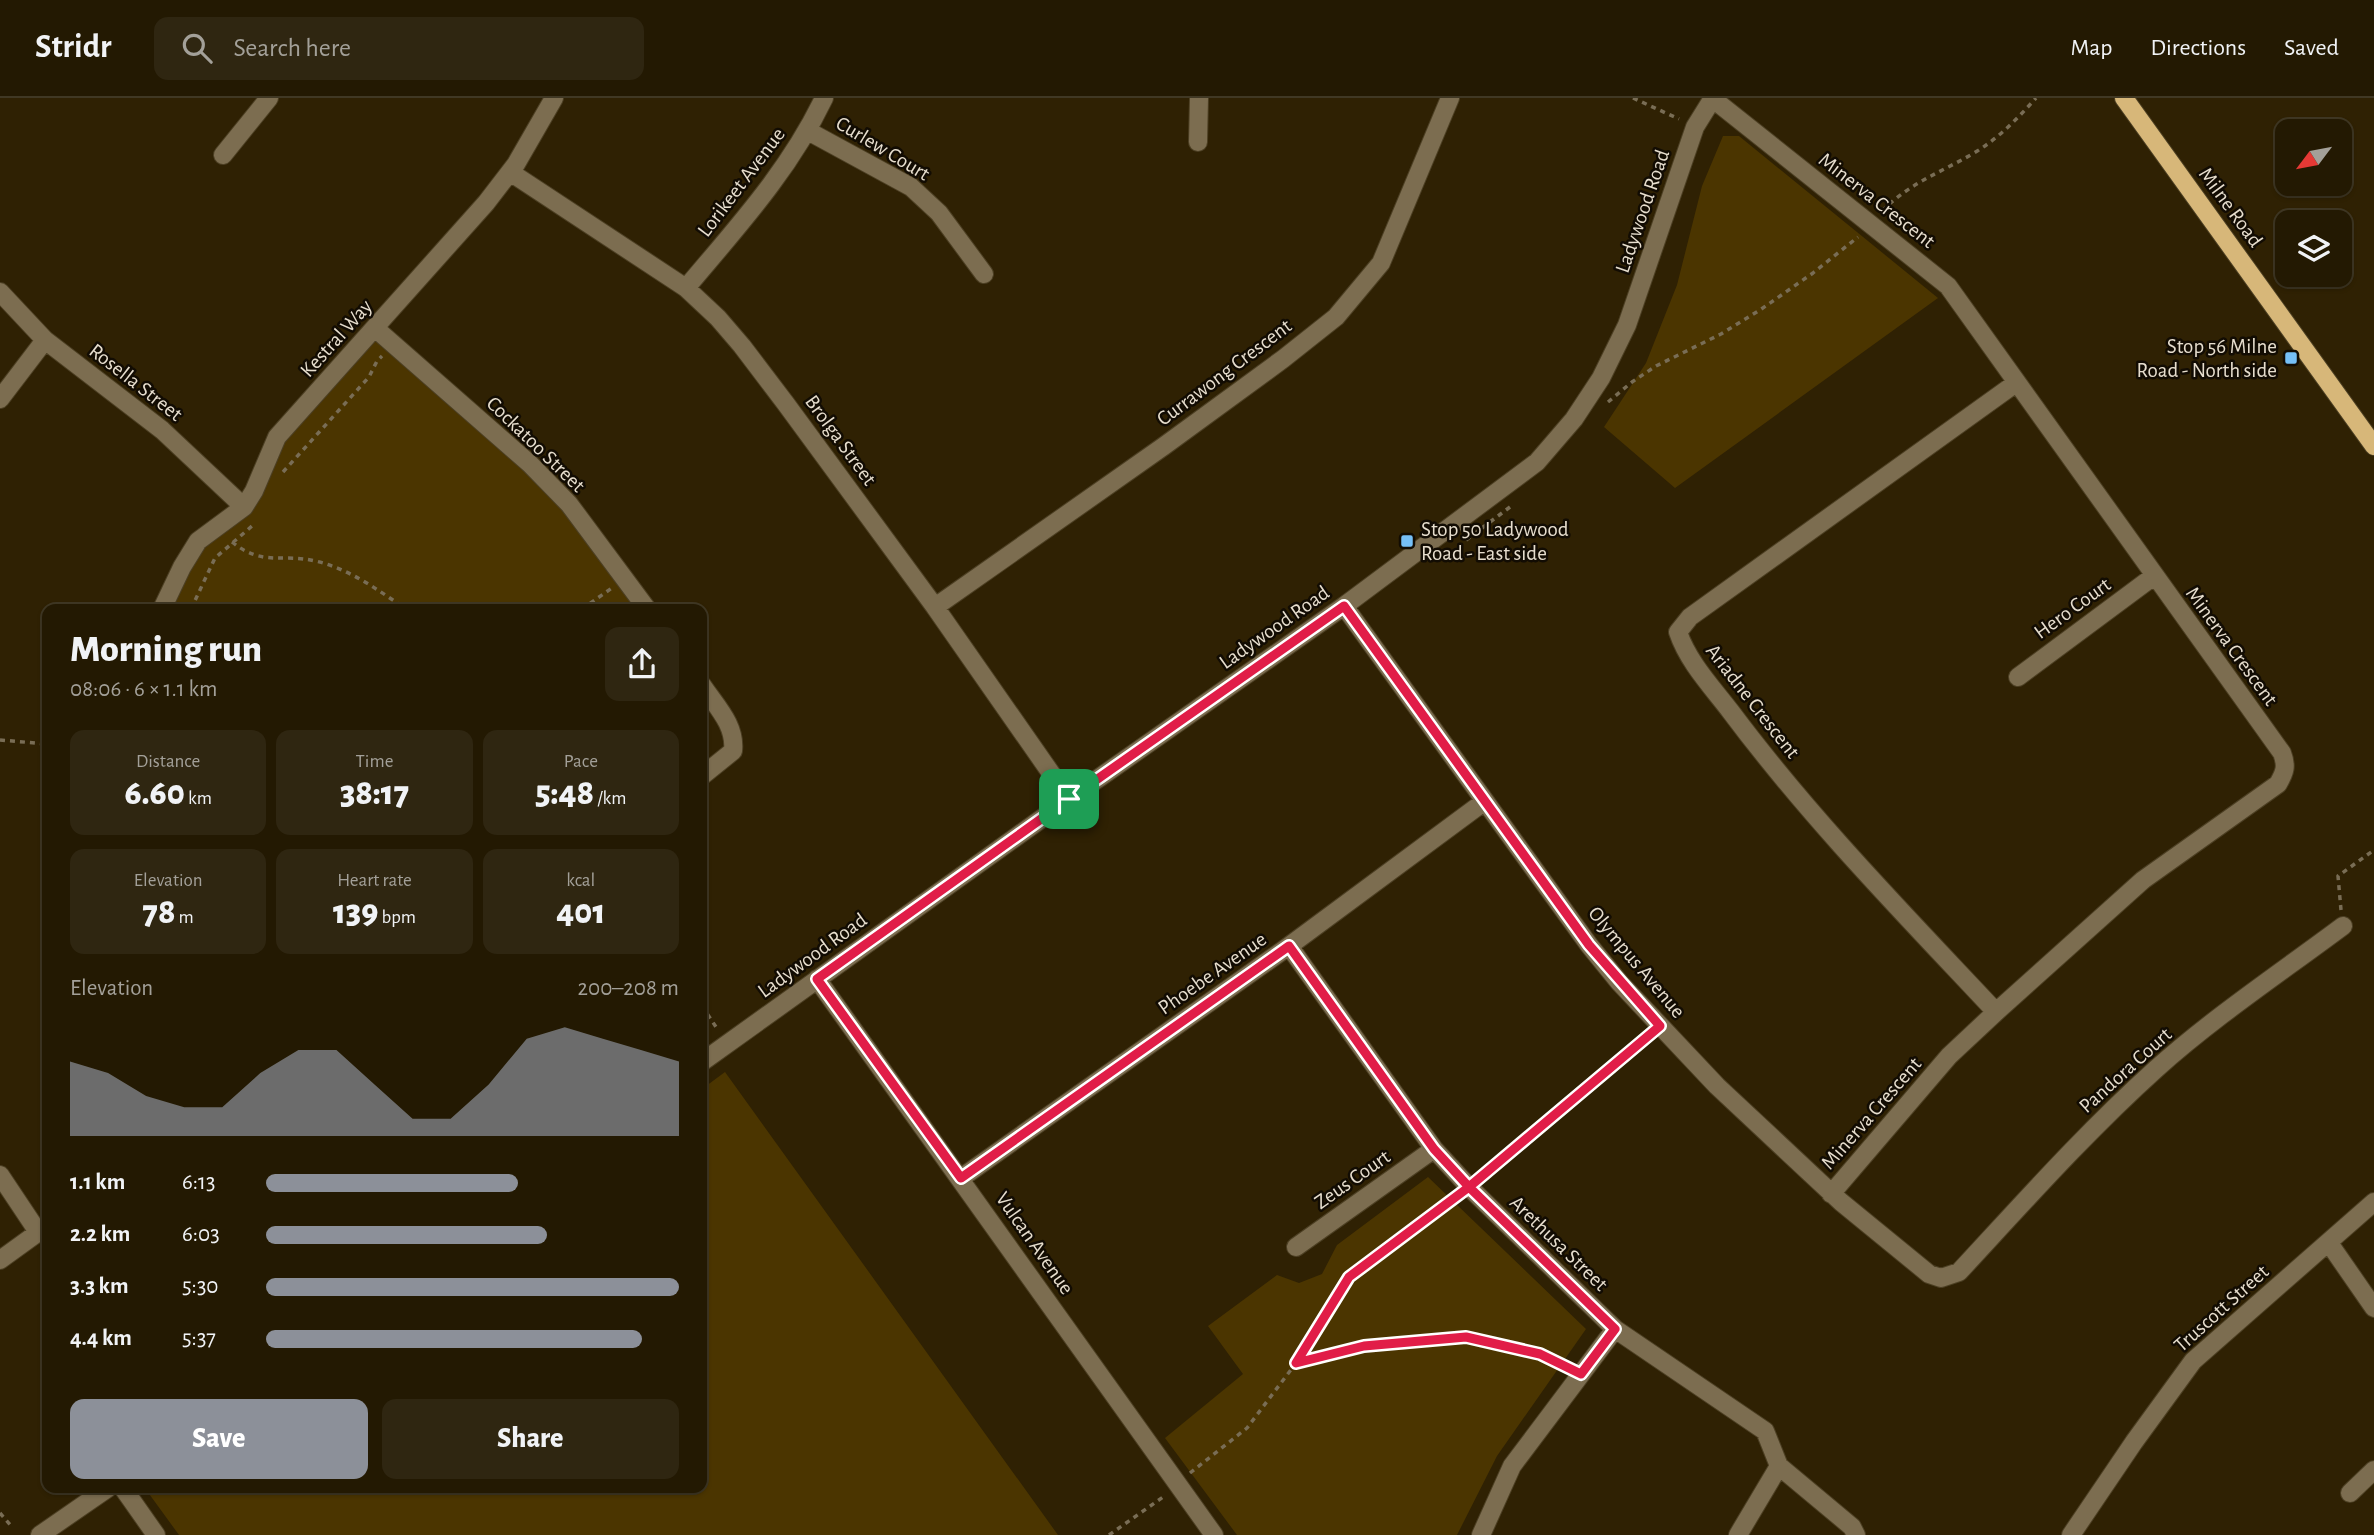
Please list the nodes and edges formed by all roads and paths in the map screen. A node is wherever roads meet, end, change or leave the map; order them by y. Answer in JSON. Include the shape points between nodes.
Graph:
{"nodes":[{"id":1,"x":270,"y":98,"type":"edge"},
{"id":2,"x":554,"y":98,"type":"edge"},
{"id":3,"x":824,"y":98,"type":"edge"},
{"id":4,"x":1199,"y":98,"type":"edge"},
{"id":5,"x":1450,"y":98,"type":"edge"},
{"id":6,"x":1633,"y":98,"type":"edge"},
{"id":7,"x":1713,"y":98,"type":"edge"},
{"id":8,"x":2036,"y":98,"type":"edge"},
{"id":9,"x":2124,"y":98,"type":"edge"},
{"id":10,"x":1695,"y":127,"type":"junction"},
{"id":11,"x":808,"y":131,"type":"junction"},
{"id":12,"x":1198,"y":142,"type":"dead end"},
{"id":13,"x":223,"y":155,"type":"dead end"},
{"id":14,"x":510,"y":172,"type":"junction"},
{"id":15,"x":1882,"y":211,"type":"dead end"},
{"id":16,"x":1859,"y":236,"type":"dead end"},
{"id":17,"x":984,"y":274,"type":"dead end"},
{"id":18,"x":686,"y":288,"type":"junction"},
{"id":19,"x":0,"y":292,"type":"edge"},
{"id":20,"x":376,"y":329,"type":"junction"},
{"id":21,"x":45,"y":340,"type":"junction"},
{"id":22,"x":393,"y":344,"type":"junction"},
{"id":23,"x":2016,"y":383,"type":"junction"},
{"id":24,"x":0,"y":399,"type":"edge"},
{"id":25,"x":1604,"y":404,"type":"dead end"},
{"id":26,"x":2374,"y":446,"type":"edge"},
{"id":27,"x":279,"y":480,"type":"dead end"},
{"id":28,"x":1517,"y":502,"type":"dead end"},
{"id":29,"x":244,"y":507,"type":"junction"},
{"id":30,"x":258,"y":519,"type":"dead end"},
{"id":31,"x":232,"y":542,"type":"junction"},
{"id":32,"x":1457,"y":546,"type":"dead end"},
{"id":33,"x":2154,"y":576,"type":"junction"},
{"id":34,"x":625,"y":580,"type":"junction"},
{"id":35,"x":164,"y":604,"type":"edge"},
{"id":36,"x":193,"y":604,"type":"edge"},
{"id":37,"x":399,"y":604,"type":"edge"},
{"id":38,"x":589,"y":604,"type":"edge"},
{"id":39,"x":642,"y":604,"type":"edge"},
{"id":40,"x":1344,"y":606,"type":"junction"},
{"id":41,"x":935,"y":607,"type":"junction"},
{"id":42,"x":2018,"y":677,"type":"dead end"},
{"id":43,"x":707,"y":692,"type":"edge"},
{"id":44,"x":0,"y":740,"type":"edge"},
{"id":45,"x":42,"y":744,"type":"edge"},
{"id":46,"x":707,"y":772,"type":"edge"},
{"id":47,"x":1069,"y":799,"type":"junction"},
{"id":48,"x":1485,"y":801,"type":"junction"},
{"id":49,"x":2374,"y":850,"type":"edge"},
{"id":50,"x":2343,"y":926,"type":"joint"},
{"id":51,"x":1289,"y":946,"type":"junction"},
{"id":52,"x":817,"y":979,"type":"junction"},
{"id":53,"x":1996,"y":1012,"type":"junction"},
{"id":54,"x":707,"y":1013,"type":"edge"},
{"id":55,"x":1660,"y":1026,"type":"junction"},
{"id":56,"x":727,"y":1043,"type":"junction"},
{"id":57,"x":707,"y":1058,"type":"edge"},
{"id":58,"x":1434,"y":1149,"type":"junction"},
{"id":59,"x":0,"y":1175,"type":"edge"},
{"id":60,"x":961,"y":1178,"type":"junction"},
{"id":61,"x":1469,"y":1187,"type":"junction"},
{"id":62,"x":1831,"y":1194,"type":"junction"},
{"id":63,"x":2374,"y":1202,"type":"edge"},
{"id":64,"x":42,"y":1228,"type":"edge"},
{"id":65,"x":42,"y":1230,"type":"edge"},
{"id":66,"x":2329,"y":1243,"type":"junction"},
{"id":67,"x":1296,"y":1247,"type":"dead end"},
{"id":68,"x":0,"y":1260,"type":"edge"},
{"id":69,"x":1959,"y":1272,"type":"joint"},
{"id":70,"x":2374,"y":1308,"type":"edge"},
{"id":71,"x":1615,"y":1329,"type":"junction"},
{"id":72,"x":1296,"y":1363,"type":"junction"},
{"id":73,"x":1581,"y":1374,"type":"junction"},
{"id":74,"x":1779,"y":1466,"type":"junction"},
{"id":75,"x":2374,"y":1470,"type":"edge"},
{"id":76,"x":1179,"y":1485,"type":"junction"},
{"id":77,"x":101,"y":1493,"type":"edge"},
{"id":78,"x":127,"y":1493,"type":"edge"},
{"id":79,"x":2350,"y":1493,"type":"dead end"},
{"id":80,"x":0,"y":1513,"type":"edge"},
{"id":81,"x":13,"y":1528,"type":"dead end"},
{"id":82,"x":40,"y":1535,"type":"edge"},
{"id":83,"x":156,"y":1535,"type":"edge"},
{"id":84,"x":1109,"y":1535,"type":"edge"},
{"id":85,"x":1214,"y":1535,"type":"edge"},
{"id":86,"x":1481,"y":1535,"type":"edge"},
{"id":87,"x":1738,"y":1535,"type":"edge"},
{"id":88,"x":1856,"y":1535,"type":"edge"},
{"id":89,"x":2071,"y":1535,"type":"edge"}],
"edges":[{"from":1,"to":13,"type":"street"},
{"from":2,"to":14,"type":"street","name":"Kestral Way"},
{"from":3,"to":11,"type":"street","name":"Lorikeet Avenue"},
{"from":4,"to":12,"type":"street"},
{"from":5,"to":41,"type":"street","name":"Currawong Crescent","via":[[1381,263],[1336,317],[1186,430]]},
{"from":6,"to":10,"type":"path"},
{"from":7,"to":10,"type":"street","name":"Ladywood Road"},
{"from":7,"to":23,"type":"street","name":"Minerva Crescent","via":[[1948,286]]},
{"from":8,"to":15,"type":"path","via":[[2007,130],[1913,185]]},
{"from":9,"to":26,"type":"main road","name":"Milne Road"},
{"from":10,"to":40,"type":"street","name":"Ladywood Road","via":[[1627,325],[1574,419],[1537,462]]},
{"from":11,"to":17,"type":"street","name":"Curlew Court","via":[[911,187],[939,213]]},
{"from":11,"to":18,"type":"street","name":"Lorikeet Avenue","via":[[775,183]]},
{"from":14,"to":18,"type":"street","name":"Brolga Street"},
{"from":14,"to":20,"type":"street","name":"Kestral Way"},
{"from":16,"to":25,"type":"path","via":[[1760,310],[1657,366]]},
{"from":18,"to":41,"type":"street","name":"Brolga Street","via":[[742,346]]},
{"from":19,"to":21,"type":"street","name":"Rosella Street"},
{"from":20,"to":22,"type":"street","name":"Cockatoo Street"},
{"from":20,"to":29,"type":"street","name":"Kestral Way","via":[[277,437]]},
{"from":21,"to":24,"type":"street"},
{"from":21,"to":29,"type":"street","name":"Rosella Street","via":[[162,430]]},
{"from":22,"to":27,"type":"path"},
{"from":22,"to":34,"type":"street","name":"Cockatoo Street","via":[[530,464],[569,504]]},
{"from":23,"to":33,"type":"street","name":"Minerva Crescent"},
{"from":23,"to":53,"type":"street","name":"Ariadne Crescent","via":[[1690,617],[1678,632],[1684,649],[1813,815]]},
{"from":28,"to":32,"type":"path"},
{"from":29,"to":35,"type":"street","name":"Kestral Way","via":[[198,541]]},
{"from":30,"to":31,"type":"path"},
{"from":31,"to":36,"type":"path","via":[[215,558]]},
{"from":31,"to":37,"type":"path","via":[[267,559],[316,561],[368,582]]},
{"from":33,"to":42,"type":"street","name":"Hero Court"},
{"from":33,"to":53,"type":"street","name":"Minerva Crescent","via":[[2282,753],[2286,769],[2278,784],[2125,895]]},
{"from":34,"to":38,"type":"path"},
{"from":34,"to":39,"type":"street","name":"Cockatoo Street"},
{"from":40,"to":47,"type":"street","name":"Ladywood Road"},
{"from":40,"to":48,"type":"street","name":"Olympus Avenue"},
{"from":41,"to":47,"type":"street","name":"Brolga Street"},
{"from":43,"to":46,"type":"street","via":[[734,736],[733,751]]},
{"from":44,"to":45,"type":"path"},
{"from":47,"to":52,"type":"street","name":"Ladywood Road"},
{"from":48,"to":51,"type":"street","name":"Phoebe Avenue"},
{"from":48,"to":55,"type":"street","name":"Olympus Avenue","via":[[1589,945]]},
{"from":49,"to":50,"type":"path","via":[[2338,876]]},
{"from":50,"to":69,"type":"street","name":"Pandora Court","via":[[2158,1067],[2111,1110]]},
{"from":51,"to":58,"type":"street","name":"Arethusa Street"},
{"from":51,"to":60,"type":"street","name":"Phoebe Avenue"},
{"from":52,"to":56,"type":"street","name":"Ladywood Road"},
{"from":52,"to":60,"type":"street","name":"Vulcan Avenue"},
{"from":53,"to":62,"type":"street","name":"Minerva Crescent","via":[[1949,1056]]},
{"from":54,"to":56,"type":"path"},
{"from":55,"to":61,"type":"path"},
{"from":55,"to":62,"type":"street","name":"Olympus Avenue"},
{"from":56,"to":57,"type":"street","name":"Ladywood Road"},
{"from":58,"to":61,"type":"street","name":"Arethusa Street"},
{"from":58,"to":67,"type":"street","name":"Zeus Court"},
{"from":59,"to":64,"type":"street"},
{"from":60,"to":76,"type":"street","name":"Vulcan Avenue"},
{"from":61,"to":71,"type":"street","name":"Arethusa Street"},
{"from":61,"to":72,"type":"path","via":[[1349,1277]]},
{"from":62,"to":69,"type":"street","name":"Olympus Avenue","via":[[1929,1273],[1941,1278]]},
{"from":63,"to":66,"type":"street","name":"Truscott Street"},
{"from":65,"to":68,"type":"street"},
{"from":66,"to":70,"type":"street"},
{"from":66,"to":89,"type":"street","name":"Truscott Street","via":[[2193,1361]]},
{"from":71,"to":73,"type":"street"},
{"from":71,"to":74,"type":"street","name":"Arethusa Street","via":[[1765,1431]]},
{"from":72,"to":73,"type":"path","via":[[1364,1346],[1466,1337],[1540,1354]]},
{"from":72,"to":76,"type":"path","via":[[1247,1428]]},
{"from":73,"to":86,"type":"street","via":[[1512,1466]]},
{"from":74,"to":87,"type":"street"},
{"from":74,"to":88,"type":"street"},
{"from":75,"to":79,"type":"street"},
{"from":76,"to":84,"type":"path"},
{"from":76,"to":85,"type":"street","name":"Vulcan Avenue"},
{"from":77,"to":82,"type":"street"},
{"from":78,"to":83,"type":"street"},
{"from":80,"to":81,"type":"path"}]}
